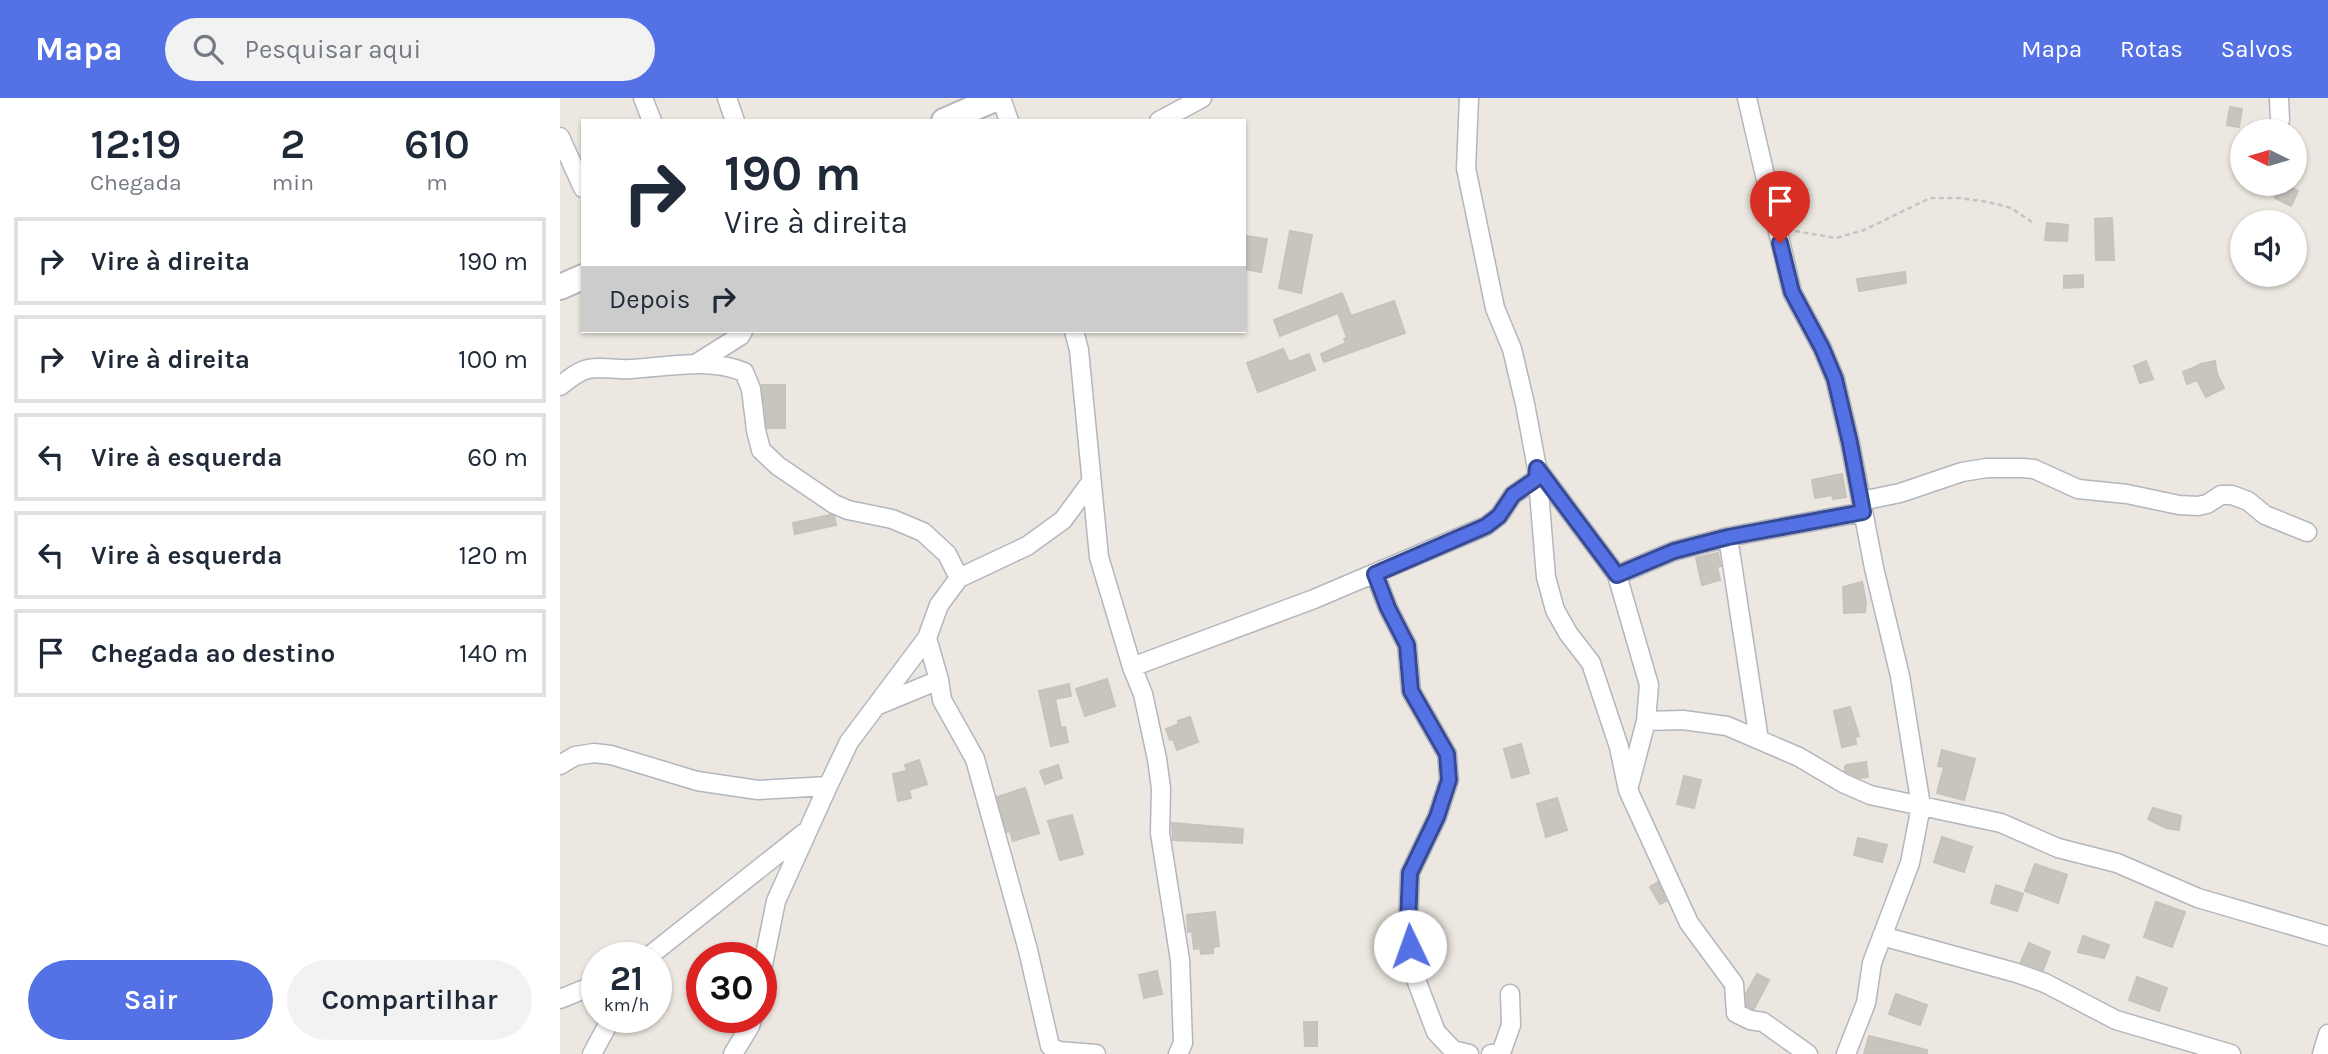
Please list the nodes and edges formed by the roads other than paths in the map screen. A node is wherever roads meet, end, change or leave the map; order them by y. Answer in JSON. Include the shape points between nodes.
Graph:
{"nodes":[{"id":1,"x":643,"y":98,"type":"edge"},
{"id":2,"x":727,"y":98,"type":"edge"},
{"id":3,"x":999,"y":98,"type":"edge"},
{"id":4,"x":1202,"y":98,"type":"edge"},
{"id":5,"x":1469,"y":98,"type":"edge"},
{"id":6,"x":1747,"y":98,"type":"edge"},
{"id":7,"x":2279,"y":98,"type":"edge"},
{"id":8,"x":651,"y":119,"type":"edge"},
{"id":9,"x":735,"y":119,"type":"edge"},
{"id":10,"x":949,"y":119,"type":"edge"},
{"id":11,"x":1008,"y":119,"type":"edge"},
{"id":12,"x":1163,"y":119,"type":"edge"},
{"id":13,"x":2280,"y":119,"type":"edge"},
{"id":14,"x":560,"y":137,"type":"edge"},
{"id":15,"x":581,"y":184,"type":"edge"},
{"id":16,"x":581,"y":278,"type":"edge"},
{"id":17,"x":560,"y":287,"type":"edge"},
{"id":18,"x":742,"y":333,"type":"edge"},
{"id":19,"x":1075,"y":333,"type":"edge"},
{"id":20,"x":697,"y":363,"type":"junction"},
{"id":21,"x":560,"y":386,"type":"edge"},
{"id":22,"x":1536,"y":473,"type":"junction"},
{"id":23,"x":1091,"y":482,"type":"junction"},
{"id":24,"x":1862,"y":507,"type":"junction"},
{"id":25,"x":2307,"y":531,"type":"dead end"},
{"id":26,"x":1728,"y":537,"type":"junction"},
{"id":27,"x":1375,"y":574,"type":"junction"},
{"id":28,"x":1617,"y":575,"type":"junction"},
{"id":29,"x":959,"y":578,"type":"junction"},
{"id":30,"x":927,"y":638,"type":"junction"},
{"id":31,"x":1132,"y":667,"type":"junction"},
{"id":32,"x":940,"y":680,"type":"junction"},
{"id":33,"x":876,"y":706,"type":"junction"},
{"id":34,"x":1646,"y":720,"type":"junction"},
{"id":35,"x":1759,"y":740,"type":"junction"},
{"id":36,"x":560,"y":765,"type":"edge"},
{"id":37,"x":828,"y":786,"type":"junction"},
{"id":38,"x":1628,"y":790,"type":"junction"},
{"id":39,"x":1921,"y":806,"type":"junction"},
{"id":40,"x":807,"y":831,"type":"junction"},
{"id":41,"x":1882,"y":936,"type":"junction"},
{"id":42,"x":2328,"y":936,"type":"edge"},
{"id":43,"x":768,"y":942,"type":"edge"},
{"id":44,"x":672,"y":943,"type":"edge"},
{"id":45,"x":581,"y":990,"type":"edge"},
{"id":46,"x":1510,"y":993,"type":"dead end"},
{"id":47,"x":560,"y":999,"type":"edge"},
{"id":48,"x":603,"y":1033,"type":"edge"},
{"id":49,"x":746,"y":1033,"type":"edge"},
{"id":50,"x":2328,"y":1034,"type":"edge"},
{"id":51,"x":592,"y":1054,"type":"edge"},
{"id":52,"x":733,"y":1054,"type":"edge"},
{"id":53,"x":1096,"y":1054,"type":"edge"},
{"id":54,"x":1178,"y":1054,"type":"edge"},
{"id":55,"x":1469,"y":1054,"type":"edge"},
{"id":56,"x":1490,"y":1054,"type":"edge"},
{"id":57,"x":1808,"y":1054,"type":"edge"},
{"id":58,"x":1846,"y":1054,"type":"edge"},
{"id":59,"x":2231,"y":1054,"type":"edge"},
{"id":60,"x":2322,"y":1054,"type":"edge"}],
"edges":[{"from":1,"to":8,"type":"street"},
{"from":2,"to":9,"type":"street"},
{"from":3,"to":10,"type":"main road"},
{"from":3,"to":11,"type":"street"},
{"from":4,"to":12,"type":"street"},
{"from":5,"to":22,"type":"street","via":[[1465,168],[1494,307],[1512,348]]},
{"from":6,"to":24,"type":"street","via":[[1792,292],[1835,379]]},
{"from":7,"to":13,"type":"street"},
{"from":14,"to":15,"type":"street"},
{"from":16,"to":17,"type":"main road"},
{"from":18,"to":20,"type":"street"},
{"from":19,"to":23,"type":"street"},
{"from":20,"to":21,"type":"street","via":[[584,370]]},
{"from":20,"to":29,"type":"street","via":[[744,372],[761,450],[778,466],[834,504],[923,532],[947,554]]},
{"from":22,"to":27,"type":"street","via":[[1486,526]]},
{"from":22,"to":28,"type":"street"},
{"from":22,"to":38,"type":"street","via":[[1546,577],[1555,610],[1591,663]]},
{"from":23,"to":29,"type":"street","via":[[1063,520],[1027,546]]},
{"from":23,"to":31,"type":"street","via":[[1099,556]]},
{"from":24,"to":25,"type":"street","via":[[1962,472],[2023,468],[2078,489],[2179,505],[2198,506],[2232,495],[2265,515]]},
{"from":24,"to":26,"type":"street"},
{"from":24,"to":39,"type":"street","via":[[1900,676]]},
{"from":26,"to":28,"type":"street","via":[[1674,551]]},
{"from":26,"to":35,"type":"street"},
{"from":27,"to":31,"type":"street"},
{"from":27,"to":55,"type":"street","via":[[1407,645],[1411,691],[1447,754],[1449,780],[1410,873],[1412,969],[1436,1032],[1453,1051]]},
{"from":28,"to":34,"type":"street","via":[[1649,685]]},
{"from":29,"to":30,"type":"street","via":[[939,605]]},
{"from":30,"to":32,"type":"street"},
{"from":30,"to":33,"type":"street"},
{"from":31,"to":54,"type":"street","via":[[1152,729],[1161,788],[1160,833],[1180,960],[1184,1044]]},
{"from":32,"to":33,"type":"street"},
{"from":32,"to":53,"type":"street","via":[[942,699],[975,759],[1050,1046],[1058,1051]]},
{"from":33,"to":37,"type":"street","via":[[849,742]]},
{"from":34,"to":35,"type":"street","via":[[1710,722]]},
{"from":34,"to":38,"type":"street"},
{"from":35,"to":39,"type":"street","via":[[1870,795]]},
{"from":36,"to":37,"type":"street","via":[[594,753],[697,781],[758,790]]},
{"from":37,"to":40,"type":"street"},
{"from":38,"to":57,"type":"street","via":[[1689,923],[1734,984],[1736,1013],[1763,1022]]},
{"from":39,"to":41,"type":"street","via":[[1910,863]]},
{"from":39,"to":42,"type":"street","via":[[2001,823],[2058,848],[2117,863],[2198,898]]},
{"from":40,"to":43,"type":"street","via":[[776,901]]},
{"from":40,"to":44,"type":"street"},
{"from":41,"to":58,"type":"street","via":[[1866,1003]]},
{"from":41,"to":59,"type":"street","via":[[2017,973],[2116,1020]]},
{"from":45,"to":47,"type":"street"},
{"from":46,"to":56,"type":"street","via":[[1511,1025],[1501,1053]]},
{"from":48,"to":51,"type":"street"},
{"from":49,"to":52,"type":"street"},
{"from":50,"to":60,"type":"street"}]}
